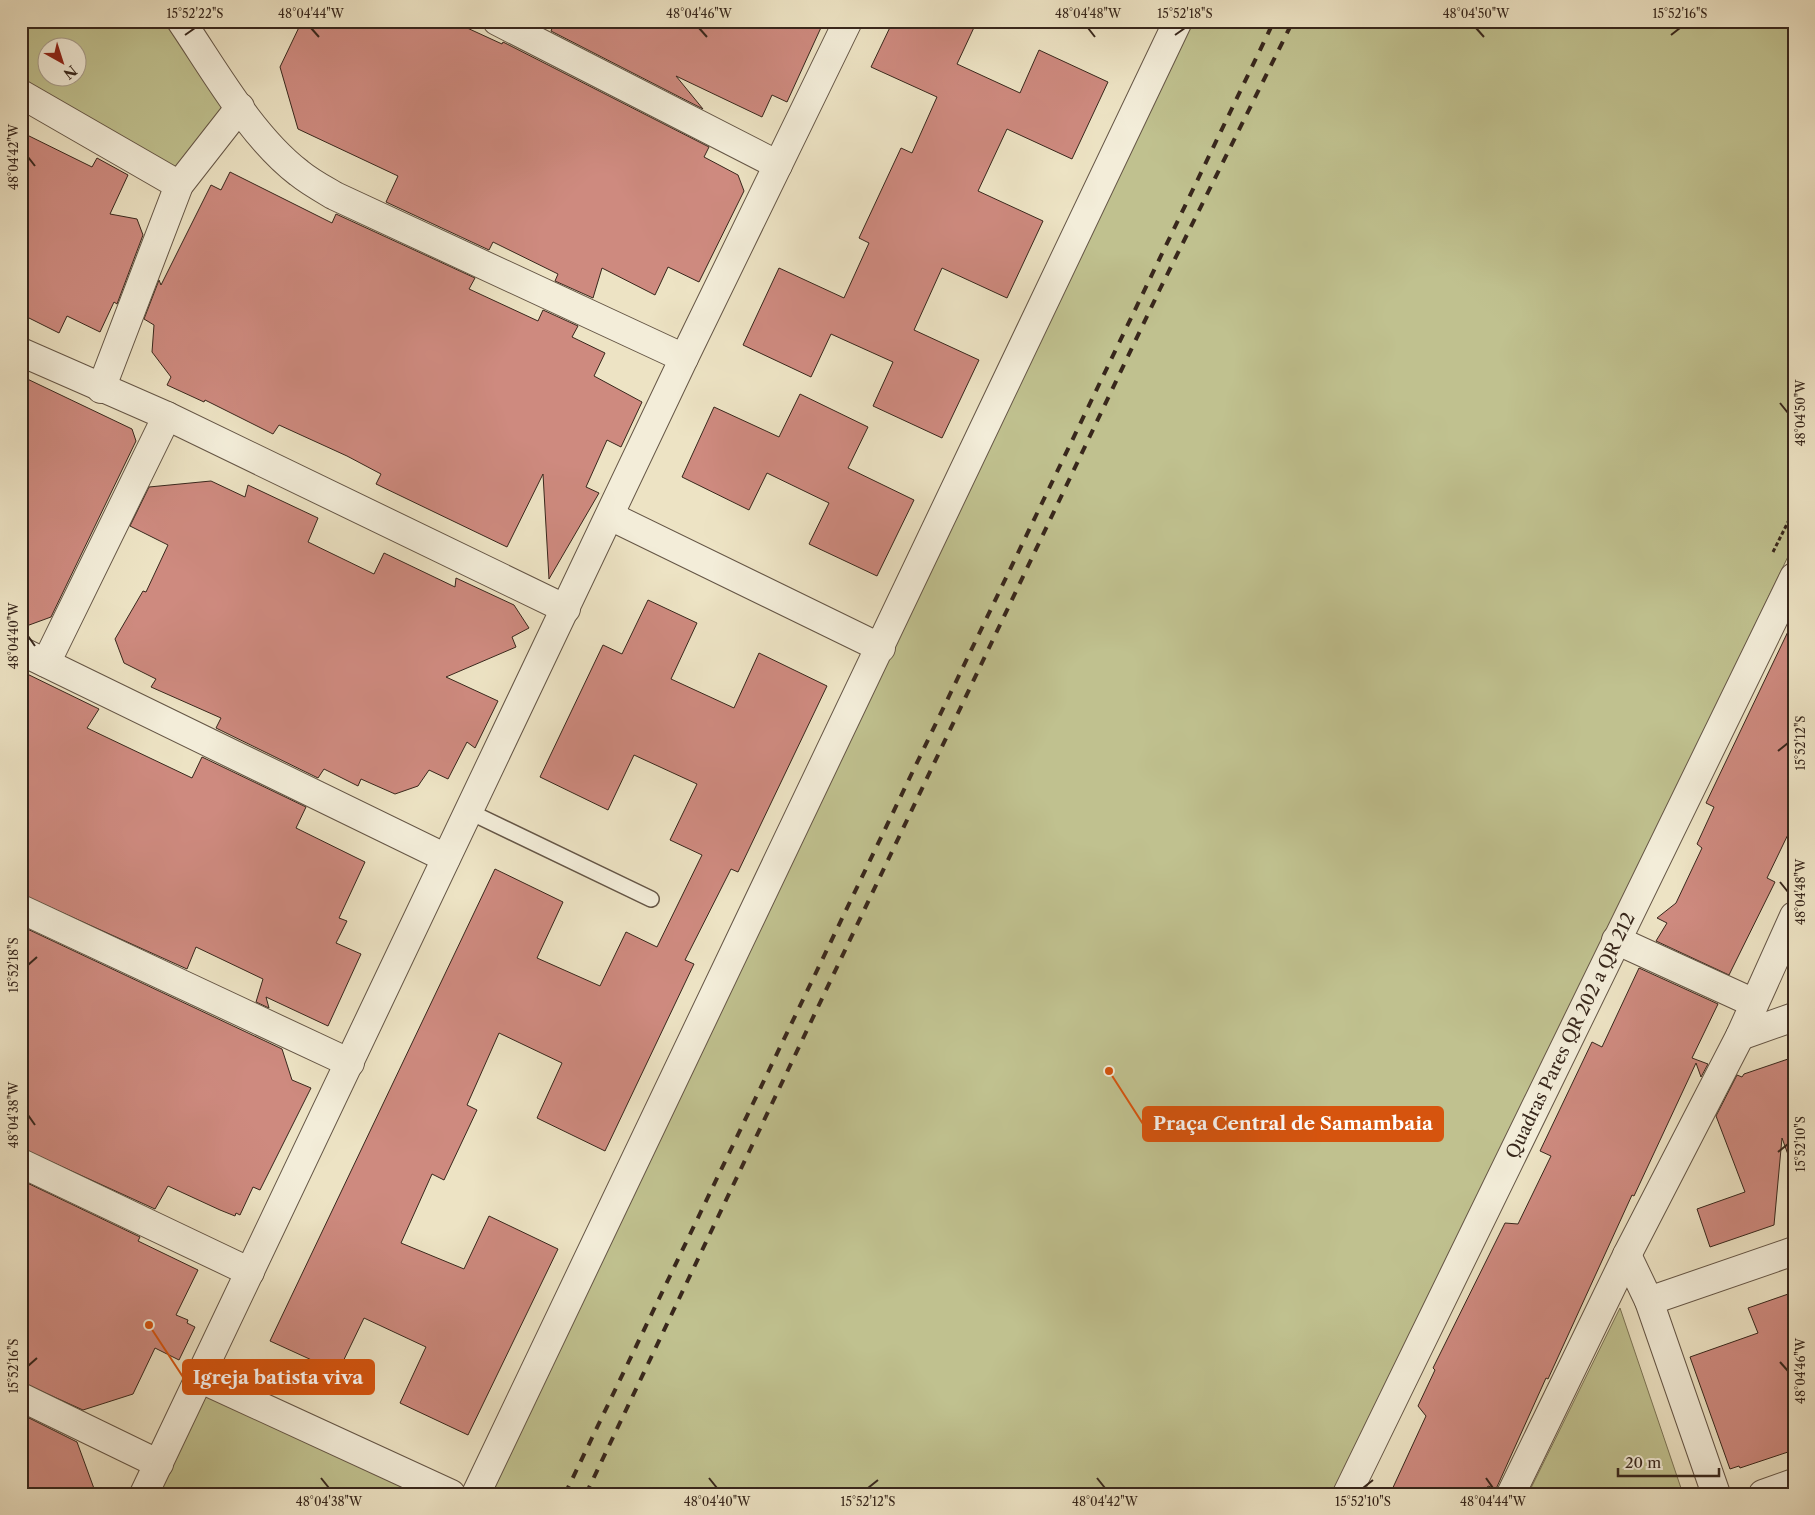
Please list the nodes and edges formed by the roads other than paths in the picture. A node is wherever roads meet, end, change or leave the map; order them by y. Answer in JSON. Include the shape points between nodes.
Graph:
{"nodes":[{"id":1,"x":181,"y":21,"type":"edge"},
{"id":2,"x":497,"y":21,"type":"edge"},
{"id":3,"x":848,"y":21,"type":"edge"},
{"id":4,"x":1178,"y":21,"type":"edge"},
{"id":5,"x":21,"y":94,"type":"edge"},
{"id":6,"x":240,"y":107,"type":"junction"},
{"id":7,"x":778,"y":165,"type":"junction"},
{"id":8,"x":179,"y":185,"type":"junction"},
{"id":9,"x":21,"y":352,"type":"edge"},
{"id":10,"x":684,"y":358,"type":"junction"},
{"id":11,"x":101,"y":389,"type":"junction"},
{"id":12,"x":167,"y":416,"type":"junction"},
{"id":13,"x":610,"y":516,"type":"junction"},
{"id":14,"x":1794,"y":577,"type":"edge"},
{"id":15,"x":566,"y":609,"type":"junction"},
{"id":16,"x":881,"y":648,"type":"junction"},
{"id":17,"x":21,"y":651,"type":"edge"},
{"id":18,"x":46,"y":663,"type":"junction"},
{"id":19,"x":470,"y":812,"type":"junction"},
{"id":20,"x":446,"y":858,"type":"junction"},
{"id":21,"x":651,"y":899,"type":"dead end"},
{"id":22,"x":21,"y":909,"type":"edge"},
{"id":23,"x":1794,"y":916,"type":"edge"},
{"id":24,"x":1616,"y":940,"type":"junction"},
{"id":25,"x":1754,"y":1003,"type":"junction"},
{"id":26,"x":1794,"y":1017,"type":"edge"},
{"id":27,"x":1740,"y":1036,"type":"junction"},
{"id":28,"x":350,"y":1063,"type":"junction"},
{"id":29,"x":21,"y":1163,"type":"edge"},
{"id":30,"x":1794,"y":1251,"type":"edge"},
{"id":31,"x":1628,"y":1255,"type":"junction"},
{"id":32,"x":250,"y":1272,"type":"junction"},
{"id":33,"x":1649,"y":1301,"type":"junction"},
{"id":34,"x":199,"y":1378,"type":"junction"},
{"id":35,"x":21,"y":1396,"type":"edge"},
{"id":36,"x":159,"y":1464,"type":"junction"},
{"id":37,"x":1794,"y":1483,"type":"edge"},
{"id":38,"x":144,"y":1494,"type":"edge"},
{"id":39,"x":451,"y":1494,"type":"edge"},
{"id":40,"x":476,"y":1494,"type":"edge"},
{"id":41,"x":1347,"y":1494,"type":"edge"},
{"id":42,"x":1511,"y":1494,"type":"edge"},
{"id":43,"x":1716,"y":1494,"type":"edge"},
{"id":44,"x":1762,"y":1494,"type":"edge"}],
"edges":[{"from":1,"to":6,"type":"street"},
{"from":2,"to":7,"type":"street"},
{"from":3,"to":7,"type":"street"},
{"from":4,"to":16,"type":"street"},
{"from":5,"to":8,"type":"street"},
{"from":6,"to":8,"type":"street"},
{"from":6,"to":10,"type":"street","via":[[268,144],[299,173],[335,196]]},
{"from":7,"to":10,"type":"street"},
{"from":8,"to":11,"type":"street"},
{"from":9,"to":11,"type":"street"},
{"from":10,"to":13,"type":"street"},
{"from":11,"to":12,"type":"street"},
{"from":12,"to":15,"type":"street"},
{"from":12,"to":18,"type":"street"},
{"from":13,"to":15,"type":"street"},
{"from":13,"to":16,"type":"street"},
{"from":14,"to":24,"type":"street","name":"Quadras Pares QR 202 a QR 212"},
{"from":15,"to":19,"type":"street"},
{"from":16,"to":40,"type":"street"},
{"from":17,"to":18,"type":"street"},
{"from":18,"to":20,"type":"street"},
{"from":19,"to":20,"type":"street"},
{"from":19,"to":21,"type":"lane"},
{"from":20,"to":28,"type":"street"},
{"from":22,"to":28,"type":"street"},
{"from":23,"to":25,"type":"street"},
{"from":24,"to":25,"type":"street"},
{"from":24,"to":41,"type":"street","name":"Quadras Pares QR 202 a QR 212"},
{"from":25,"to":27,"type":"street"},
{"from":26,"to":27,"type":"street"},
{"from":27,"to":31,"type":"street"},
{"from":28,"to":32,"type":"street"},
{"from":29,"to":32,"type":"street"},
{"from":30,"to":33,"type":"street"},
{"from":31,"to":33,"type":"street"},
{"from":31,"to":42,"type":"street"},
{"from":32,"to":34,"type":"street"},
{"from":33,"to":43,"type":"street"},
{"from":34,"to":36,"type":"street"},
{"from":34,"to":39,"type":"street"},
{"from":35,"to":36,"type":"street"},
{"from":36,"to":38,"type":"street"},
{"from":37,"to":44,"type":"street"}]}
